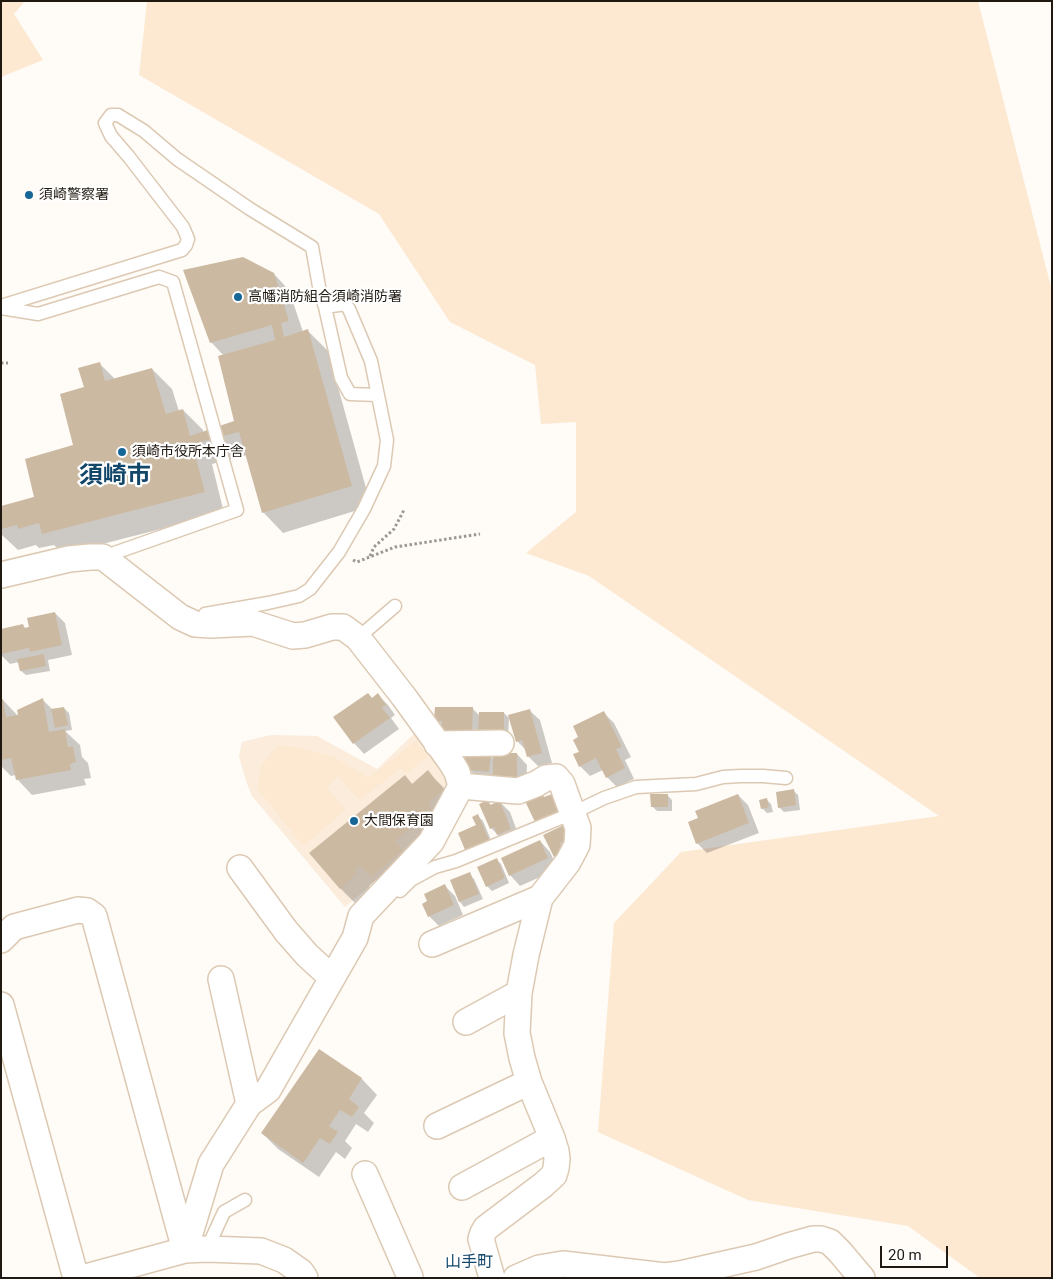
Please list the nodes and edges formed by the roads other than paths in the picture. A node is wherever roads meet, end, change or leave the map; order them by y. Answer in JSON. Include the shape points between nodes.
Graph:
{"nodes":[{"id":1,"x":1,"y":307,"type":"edge"},
{"id":2,"x":326,"y":307,"type":"junction"},
{"id":3,"x":378,"y":395,"type":"junction"},
{"id":4,"x":103,"y":557,"type":"junction"},
{"id":5,"x":1,"y":575,"type":"edge"},
{"id":6,"x":395,"y":606,"type":"dead end"},
{"id":7,"x":180,"y":617,"type":"junction"},
{"id":8,"x":358,"y":638,"type":"junction"},
{"id":9,"x":502,"y":743,"type":"dead end"},
{"id":10,"x":437,"y":744,"type":"junction"},
{"id":11,"x":786,"y":778,"type":"dead end"},
{"id":12,"x":461,"y":786,"type":"junction"},
{"id":13,"x":573,"y":813,"type":"junction"},
{"id":14,"x":240,"y":868,"type":"dead end"},
{"id":15,"x":540,"y":898,"type":"junction"},
{"id":16,"x":355,"y":938,"type":"junction"},
{"id":17,"x":1,"y":940,"type":"edge"},
{"id":18,"x":432,"y":944,"type":"dead end"},
{"id":19,"x":332,"y":978,"type":"junction"},
{"id":20,"x":220,"y":979,"type":"dead end"},
{"id":21,"x":518,"y":993,"type":"junction"},
{"id":22,"x":1,"y":1005,"type":"edge"},
{"id":23,"x":466,"y":1022,"type":"dead end"},
{"id":24,"x":529,"y":1082,"type":"junction"},
{"id":25,"x":249,"y":1104,"type":"junction"},
{"id":26,"x":436,"y":1126,"type":"dead end"},
{"id":27,"x":552,"y":1138,"type":"junction"},
{"id":28,"x":365,"y":1174,"type":"dead end"},
{"id":29,"x":462,"y":1186,"type":"dead end"},
{"id":30,"x":246,"y":1200,"type":"dead end"},
{"id":31,"x":196,"y":1250,"type":"junction"},
{"id":32,"x":150,"y":1269,"type":"edge"},
{"id":33,"x":636,"y":1275,"type":"edge"},
{"id":34,"x":681,"y":1276,"type":"edge"},
{"id":35,"x":76,"y":1278,"type":"edge"},
{"id":36,"x":82,"y":1278,"type":"edge"},
{"id":37,"x":305,"y":1278,"type":"edge"},
{"id":38,"x":409,"y":1278,"type":"edge"},
{"id":39,"x":492,"y":1278,"type":"edge"},
{"id":40,"x":516,"y":1278,"type":"edge"},
{"id":41,"x":862,"y":1278,"type":"edge"}],
"edges":[{"from":1,"to":2,"type":"lane","via":[[182,250],[186,245],[188,239],[183,227],[111,136],[105,123],[111,115],[118,115],[144,131],[177,159],[312,247]]},
{"from":1,"to":4,"type":"lane","via":[[38,314],[160,277],[173,282],[237,510]]},
{"from":2,"to":3,"type":"lane","via":[[344,304],[349,309],[371,361]]},
{"from":2,"to":3,"type":"lane","via":[[341,378],[350,394]]},
{"from":3,"to":7,"type":"lane","via":[[387,440],[384,466],[339,552],[310,589],[299,596],[268,603]]},
{"from":4,"to":5,"type":"street","via":[[69,559]]},
{"from":4,"to":7,"type":"street"},
{"from":6,"to":8,"type":"lane"},
{"from":7,"to":8,"type":"street","via":[[195,624],[254,623],[294,636],[344,627]]},
{"from":8,"to":10,"type":"street"},
{"from":9,"to":10,"type":"street"},
{"from":10,"to":12,"type":"street","via":[[457,772]]},
{"from":11,"to":13,"type":"lane","via":[[723,777],[696,784],[636,787]]},
{"from":12,"to":13,"type":"street","via":[[518,791],[546,778],[556,777]]},
{"from":12,"to":16,"type":"street","via":[[431,842],[361,916]]},
{"from":13,"to":15,"type":"street","via":[[578,828],[578,845]]},
{"from":13,"to":16,"type":"lane","via":[[435,867],[411,880]]},
{"from":14,"to":19,"type":"street","via":[[286,931]]},
{"from":15,"to":18,"type":"street"},
{"from":15,"to":21,"type":"street"},
{"from":16,"to":19,"type":"street"},
{"from":17,"to":31,"type":"street","via":[[14,927],[78,910],[94,916]]},
{"from":19,"to":25,"type":"street","via":[[268,1090]]},
{"from":20,"to":25,"type":"street"},
{"from":21,"to":23,"type":"street"},
{"from":21,"to":24,"type":"street","via":[[517,1033]]},
{"from":22,"to":35,"type":"street"},
{"from":24,"to":26,"type":"street"},
{"from":24,"to":27,"type":"street"},
{"from":25,"to":31,"type":"street","via":[[211,1164]]},
{"from":27,"to":29,"type":"street"},
{"from":27,"to":39,"type":"street","via":[[557,1159],[554,1174],[483,1233],[481,1240]]},
{"from":28,"to":38,"type":"street"},
{"from":30,"to":31,"type":"lane","via":[[224,1212]]},
{"from":31,"to":32,"type":"street"},
{"from":31,"to":37,"type":"street","via":[[262,1251],[284,1260]]},
{"from":32,"to":36,"type":"street"},
{"from":33,"to":34,"type":"street"},
{"from":33,"to":40,"type":"street","via":[[563,1264],[539,1268]]},
{"from":34,"to":41,"type":"street","via":[[821,1239],[830,1242]]}]}
